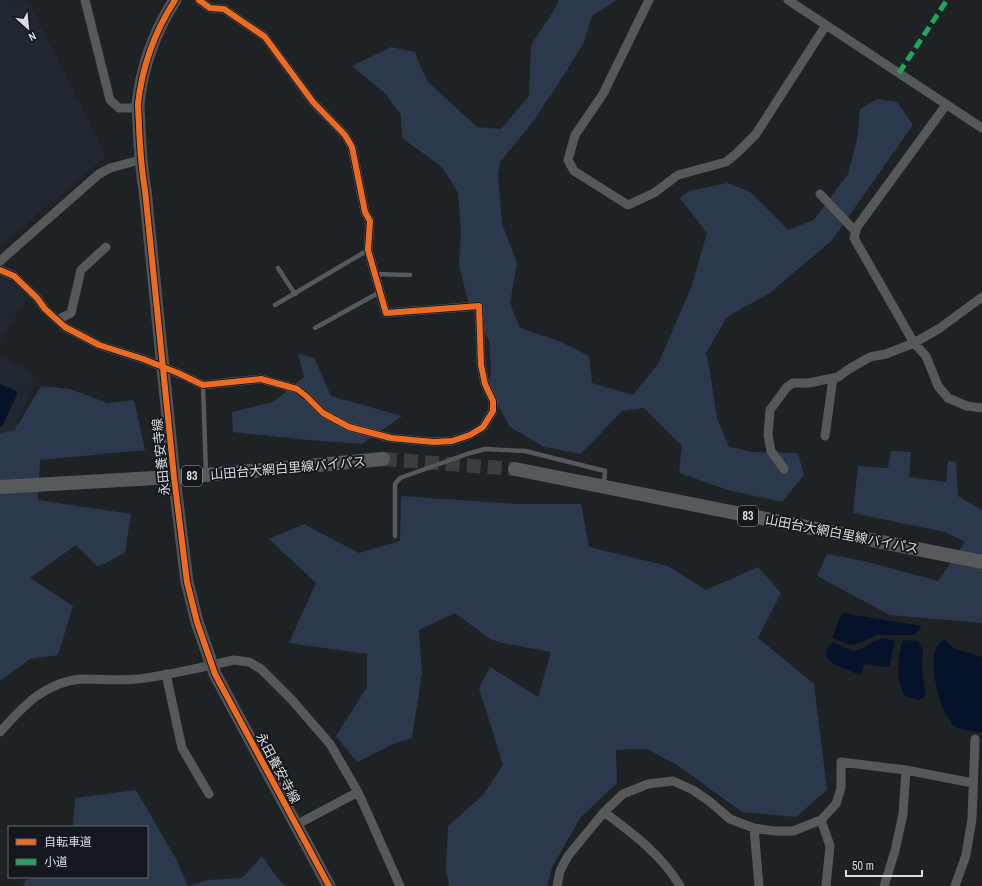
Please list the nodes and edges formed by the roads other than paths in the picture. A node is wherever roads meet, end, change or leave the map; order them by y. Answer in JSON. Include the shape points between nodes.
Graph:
{"nodes":[{"id":1,"x":85,"y":0,"type":"edge"},
{"id":2,"x":175,"y":0,"type":"edge"},
{"id":3,"x":199,"y":0,"type":"edge"},
{"id":4,"x":649,"y":0,"type":"edge"},
{"id":5,"x":788,"y":0,"type":"edge"},
{"id":6,"x":826,"y":25,"type":"junction"},
{"id":7,"x":946,"y":105,"type":"junction"},
{"id":8,"x":138,"y":108,"type":"junction"},
{"id":9,"x":982,"y":128,"type":"edge"},
{"id":10,"x":140,"y":160,"type":"junction"},
{"id":11,"x":820,"y":194,"type":"dead end"},
{"id":12,"x":856,"y":232,"type":"junction"},
{"id":13,"x":106,"y":247,"type":"dead end"},
{"id":14,"x":368,"y":250,"type":"junction"},
{"id":15,"x":0,"y":261,"type":"edge"},
{"id":16,"x":278,"y":268,"type":"dead end"},
{"id":17,"x":0,"y":270,"type":"edge"},
{"id":18,"x":375,"y":274,"type":"junction"},
{"id":19,"x":410,"y":275,"type":"dead end"},
{"id":20,"x":380,"y":292,"type":"junction"},
{"id":21,"x":295,"y":294,"type":"junction"},
{"id":22,"x":982,"y":297,"type":"edge"},
{"id":23,"x":275,"y":305,"type":"dead end"},
{"id":24,"x":57,"y":320,"type":"junction"},
{"id":25,"x":316,"y":328,"type":"dead end"},
{"id":26,"x":914,"y":343,"type":"junction"},
{"id":27,"x":833,"y":378,"type":"junction"},
{"id":28,"x":202,"y":386,"type":"junction"},
{"id":29,"x":982,"y":408,"type":"edge"},
{"id":30,"x":826,"y":436,"type":"dead end"},
{"id":31,"x":383,"y":459,"type":"tunnel mouth"},
{"id":32,"x":515,"y":469,"type":"tunnel mouth"},
{"id":33,"x":784,"y":469,"type":"dead end"},
{"id":34,"x":206,"y":475,"type":"junction"},
{"id":35,"x":174,"y":477,"type":"junction"},
{"id":36,"x":0,"y":487,"type":"edge"},
{"id":37,"x":604,"y":488,"type":"junction"},
{"id":38,"x":395,"y":536,"type":"dead end"},
{"id":39,"x":982,"y":562,"type":"edge"},
{"id":40,"x":212,"y":665,"type":"junction"},
{"id":41,"x":166,"y":674,"type":"junction"},
{"id":42,"x":0,"y":732,"type":"edge"},
{"id":43,"x":975,"y":739,"type":"dead end"},
{"id":44,"x":906,"y":770,"type":"junction"},
{"id":45,"x":973,"y":783,"type":"junction"},
{"id":46,"x":358,"y":792,"type":"junction"},
{"id":47,"x":209,"y":794,"type":"dead end"},
{"id":48,"x":604,"y":812,"type":"junction"},
{"id":49,"x":821,"y":820,"type":"junction"},
{"id":50,"x":296,"y":825,"type":"junction"},
{"id":51,"x":754,"y":828,"type":"junction"},
{"id":52,"x":329,"y":886,"type":"edge"},
{"id":53,"x":400,"y":886,"type":"edge"},
{"id":54,"x":559,"y":886,"type":"edge"},
{"id":55,"x":680,"y":886,"type":"edge"},
{"id":56,"x":759,"y":886,"type":"edge"},
{"id":57,"x":826,"y":886,"type":"edge"},
{"id":58,"x":884,"y":886,"type":"edge"},
{"id":59,"x":955,"y":886,"type":"edge"}],
"edges":[{"from":1,"to":8,"type":"street","via":[[110,100],[119,108]]},
{"from":2,"to":8,"type":"street","name":"永田養安寺線","via":[[164,16],[151,48]]},
{"from":3,"to":14,"type":"street","via":[[210,8],[224,9],[265,37],[313,102],[345,135],[352,147],[365,212],[370,221]]},
{"from":4,"to":6,"type":"street","via":[[603,94],[575,135],[568,160],[574,171],[628,205],[654,193],[678,174],[726,162],[737,153],[756,134]]},
{"from":5,"to":6,"type":"street"},
{"from":6,"to":7,"type":"street"},
{"from":7,"to":9,"type":"street"},
{"from":7,"to":12,"type":"street","via":[[857,227]]},
{"from":8,"to":10,"type":"street","name":"永田養安寺線"},
{"from":10,"to":15,"type":"street","via":[[110,168],[100,174]]},
{"from":10,"to":35,"type":"street","name":"永田養安寺線"},
{"from":11,"to":12,"type":"street"},
{"from":12,"to":26,"type":"street","via":[[854,238]]},
{"from":13,"to":24,"type":"street","via":[[81,270],[71,313]]},
{"from":14,"to":18,"type":"street"},
{"from":14,"to":21,"type":"lane"},
{"from":16,"to":21,"type":"lane"},
{"from":17,"to":24,"type":"street","via":[[14,276]]},
{"from":18,"to":19,"type":"lane"},
{"from":18,"to":20,"type":"street"},
{"from":20,"to":25,"type":"lane"},
{"from":20,"to":28,"type":"street","via":[[386,312],[479,306],[481,365],[485,384],[493,401],[493,411],[482,427],[470,436],[434,442],[391,438],[349,427],[323,413],[297,389],[261,379]]},
{"from":21,"to":23,"type":"lane"},
{"from":22,"to":26,"type":"street","via":[[940,328]]},
{"from":24,"to":28,"type":"street","bridge":true,"via":[[65,327],[100,345],[178,373]]},
{"from":26,"to":27,"type":"street","via":[[870,357]]},
{"from":26,"to":29,"type":"street","via":[[926,356],[938,386],[948,398],[967,406]]},
{"from":27,"to":30,"type":"street"},
{"from":27,"to":33,"type":"street","via":[[810,384],[793,383],[770,410],[769,444]]},
{"from":28,"to":34,"type":"lane"},
{"from":31,"to":34,"type":"main road","name":"山田台大網白里線バイパス","number":"83"},
{"from":32,"to":37,"type":"main road","name":"山田台大網白里線バイパス","number":"83"},
{"from":34,"to":35,"type":"main road","name":"山田台大網白里線バイパス","number":"83"},
{"from":35,"to":36,"type":"main road","name":"山田台大網白里線バイパス","number":"83"},
{"from":35,"to":40,"type":"street","name":"永田養安寺線","via":[[186,582]]},
{"from":37,"to":38,"type":"lane","via":[[605,471],[525,451],[485,449],[400,478],[395,484]]},
{"from":37,"to":39,"type":"main road","name":"山田台大網白里線バイパス","number":"83"},
{"from":40,"to":41,"type":"street"},
{"from":40,"to":46,"type":"street","via":[[234,660],[249,662],[261,668],[330,744]]},
{"from":40,"to":50,"type":"street","name":"永田養安寺線"},
{"from":41,"to":42,"type":"street","via":[[137,679],[82,679],[66,682],[44,690],[19,710]]},
{"from":41,"to":47,"type":"street","via":[[182,748]]},
{"from":43,"to":45,"type":"street"},
{"from":44,"to":45,"type":"street"},
{"from":44,"to":49,"type":"street","via":[[841,762],[842,788],[836,804]]},
{"from":44,"to":58,"type":"street","via":[[903,814]]},
{"from":45,"to":59,"type":"street","via":[[972,819],[966,855]]},
{"from":46,"to":50,"type":"street"},
{"from":46,"to":53,"type":"street"},
{"from":48,"to":51,"type":"street","via":[[623,794],[648,784],[673,781],[693,790],[730,819]]},
{"from":48,"to":54,"type":"street","via":[[568,856],[560,871]]},
{"from":48,"to":55,"type":"street","via":[[659,857]]},
{"from":49,"to":51,"type":"street","via":[[792,831]]},
{"from":49,"to":57,"type":"street","via":[[830,846]]},
{"from":50,"to":52,"type":"street","name":"永田養安寺線"},
{"from":51,"to":56,"type":"street"}]}
